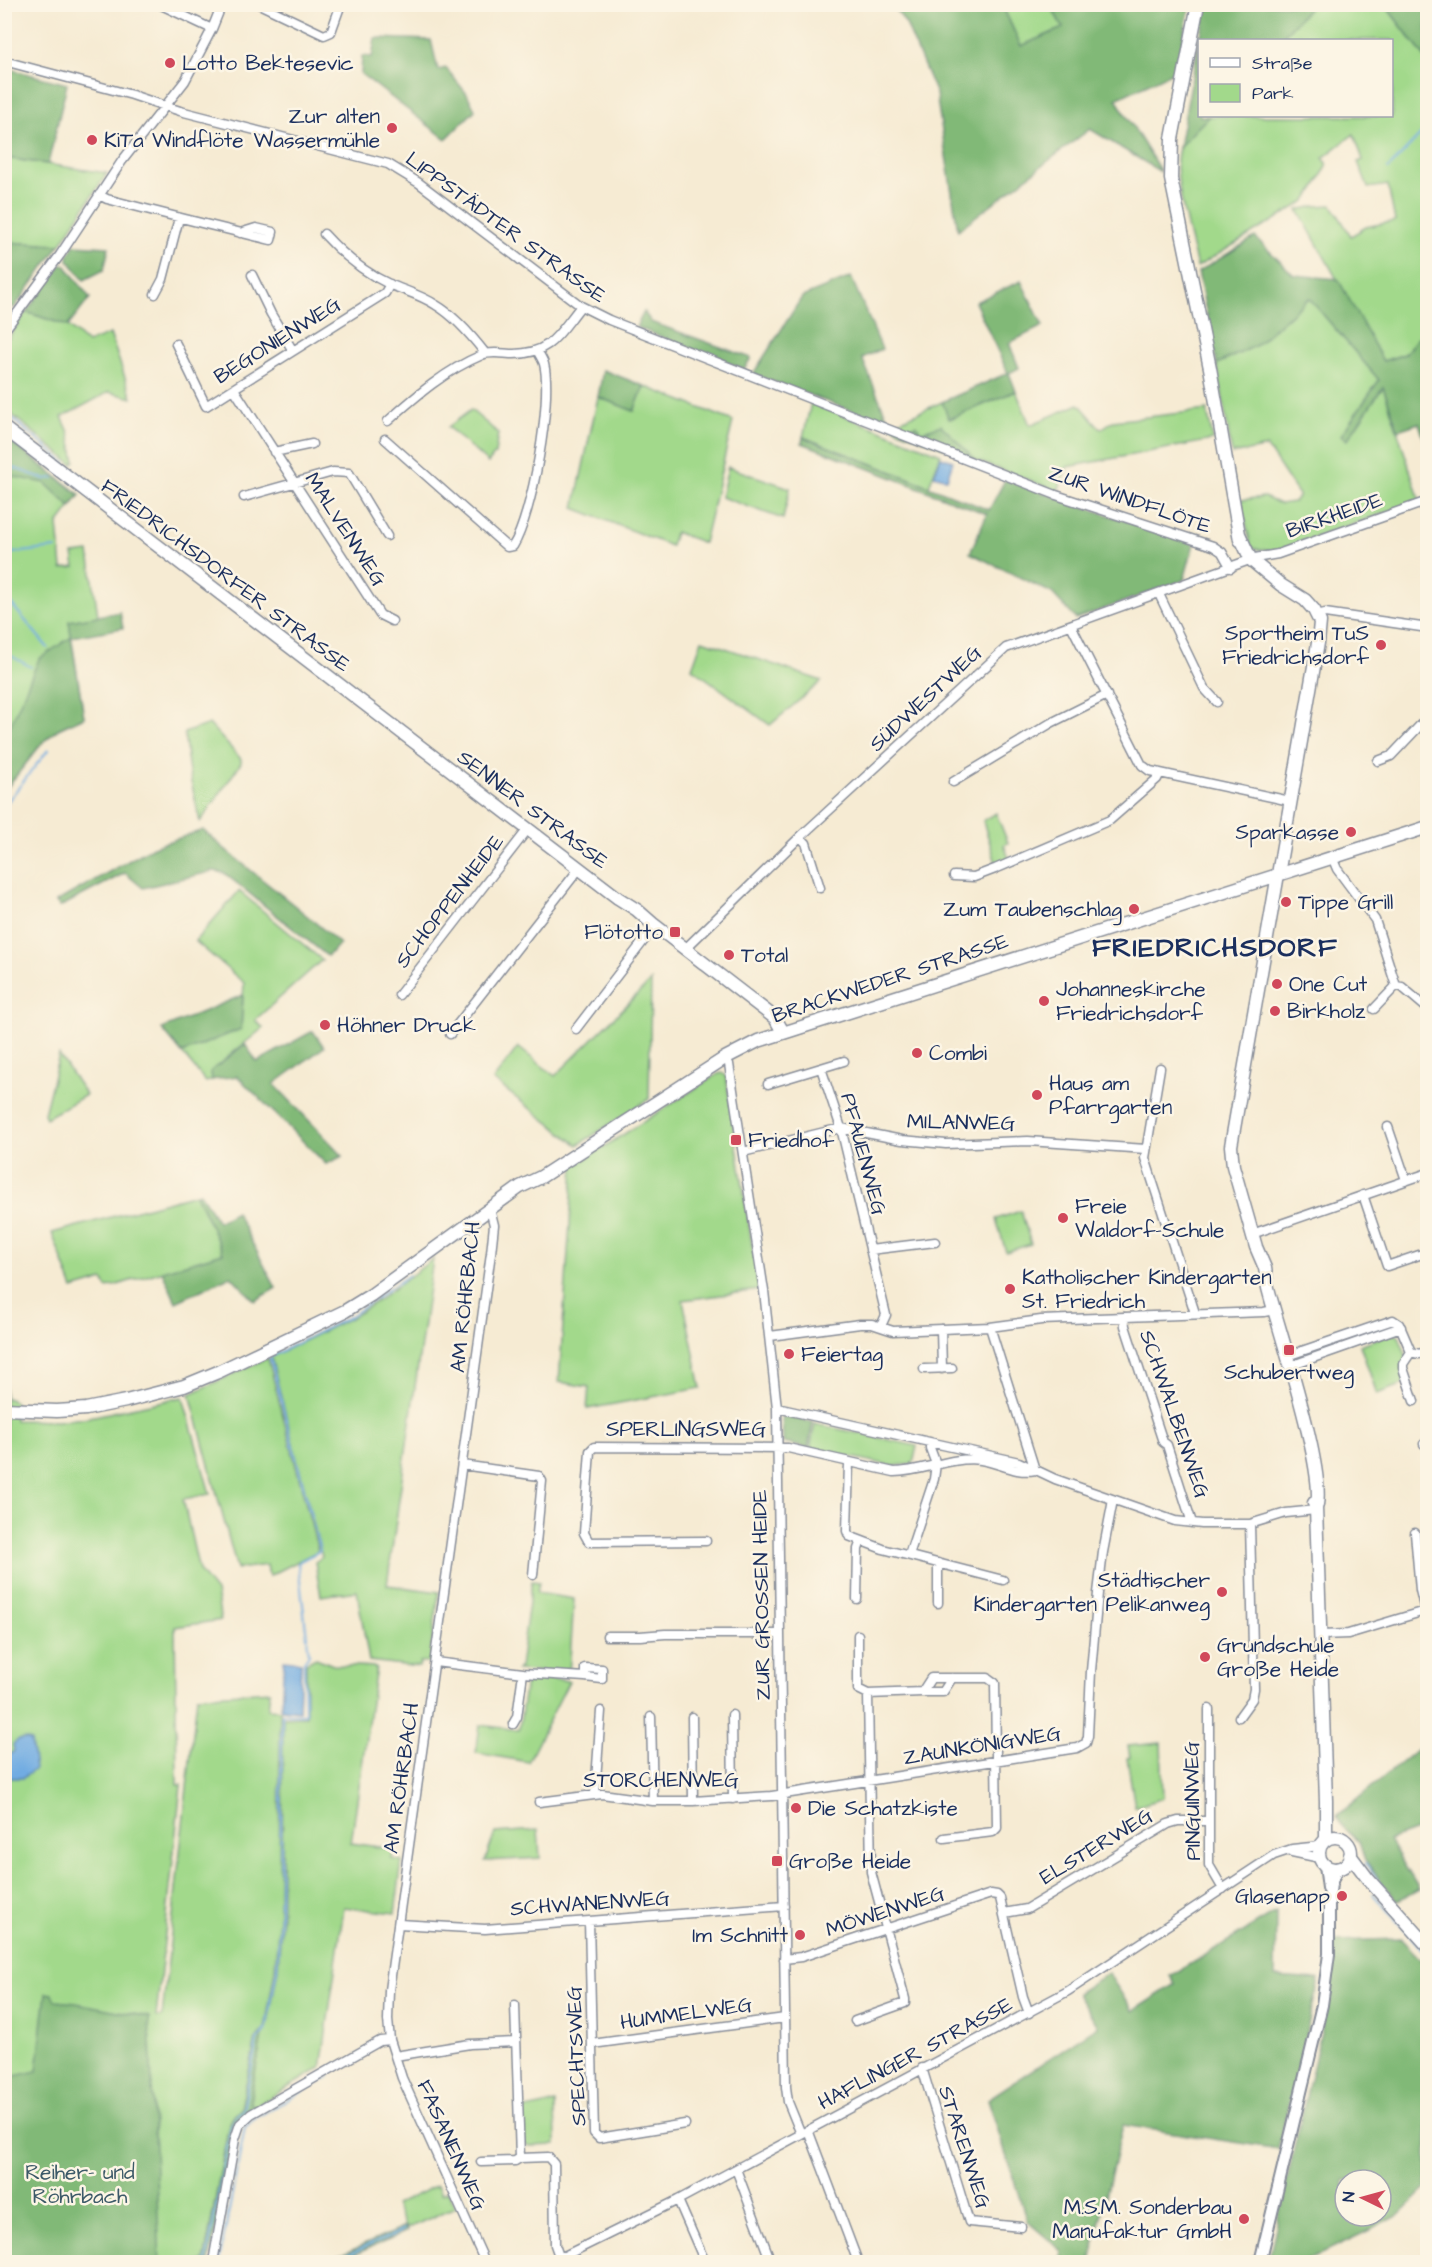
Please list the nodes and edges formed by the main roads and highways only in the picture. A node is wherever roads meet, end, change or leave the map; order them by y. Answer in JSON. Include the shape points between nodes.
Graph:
{"nodes":[{"id":1,"x":1198,"y":4,"type":"edge"},
{"id":2,"x":4,"y":428,"type":"edge"},
{"id":3,"x":425,"y":751,"type":"joint"},
{"id":4,"x":1428,"y":826,"type":"edge"},
{"id":5,"x":1277,"y":875,"type":"junction"},
{"id":6,"x":783,"y":1032,"type":"junction"},
{"id":7,"x":10,"y":1409,"type":"edge"},
{"id":8,"x":1428,"y":1946,"type":"edge"}],
"edges":[{"from":1,"to":5,"type":"main road","via":[[1170,157],[1175,201],[1239,534],[1248,561],[1305,600],[1320,622]]},
{"from":2,"to":3,"type":"main road","name":"FRIEDRICHSDORFER STRASSE"},
{"from":3,"to":6,"type":"main road","name":"SENNER STRASSE","via":[[638,910],[775,1018]]},
{"from":4,"to":5,"type":"main road","name":"BRACKWEDER STRASSE"},
{"from":5,"to":6,"type":"main road","name":"BRACKWEDER STRASSE"},
{"from":5,"to":8,"type":"main road","via":[[1231,1146],[1233,1166],[1265,1268],[1312,1446],[1326,1801],[1333,1854],[1368,1879]]},
{"from":6,"to":7,"type":"main road","name":"BRACKWEDER STRASSE","via":[[725,1058],[541,1177],[521,1194],[494,1206],[345,1311],[184,1386],[86,1409]]}]}
